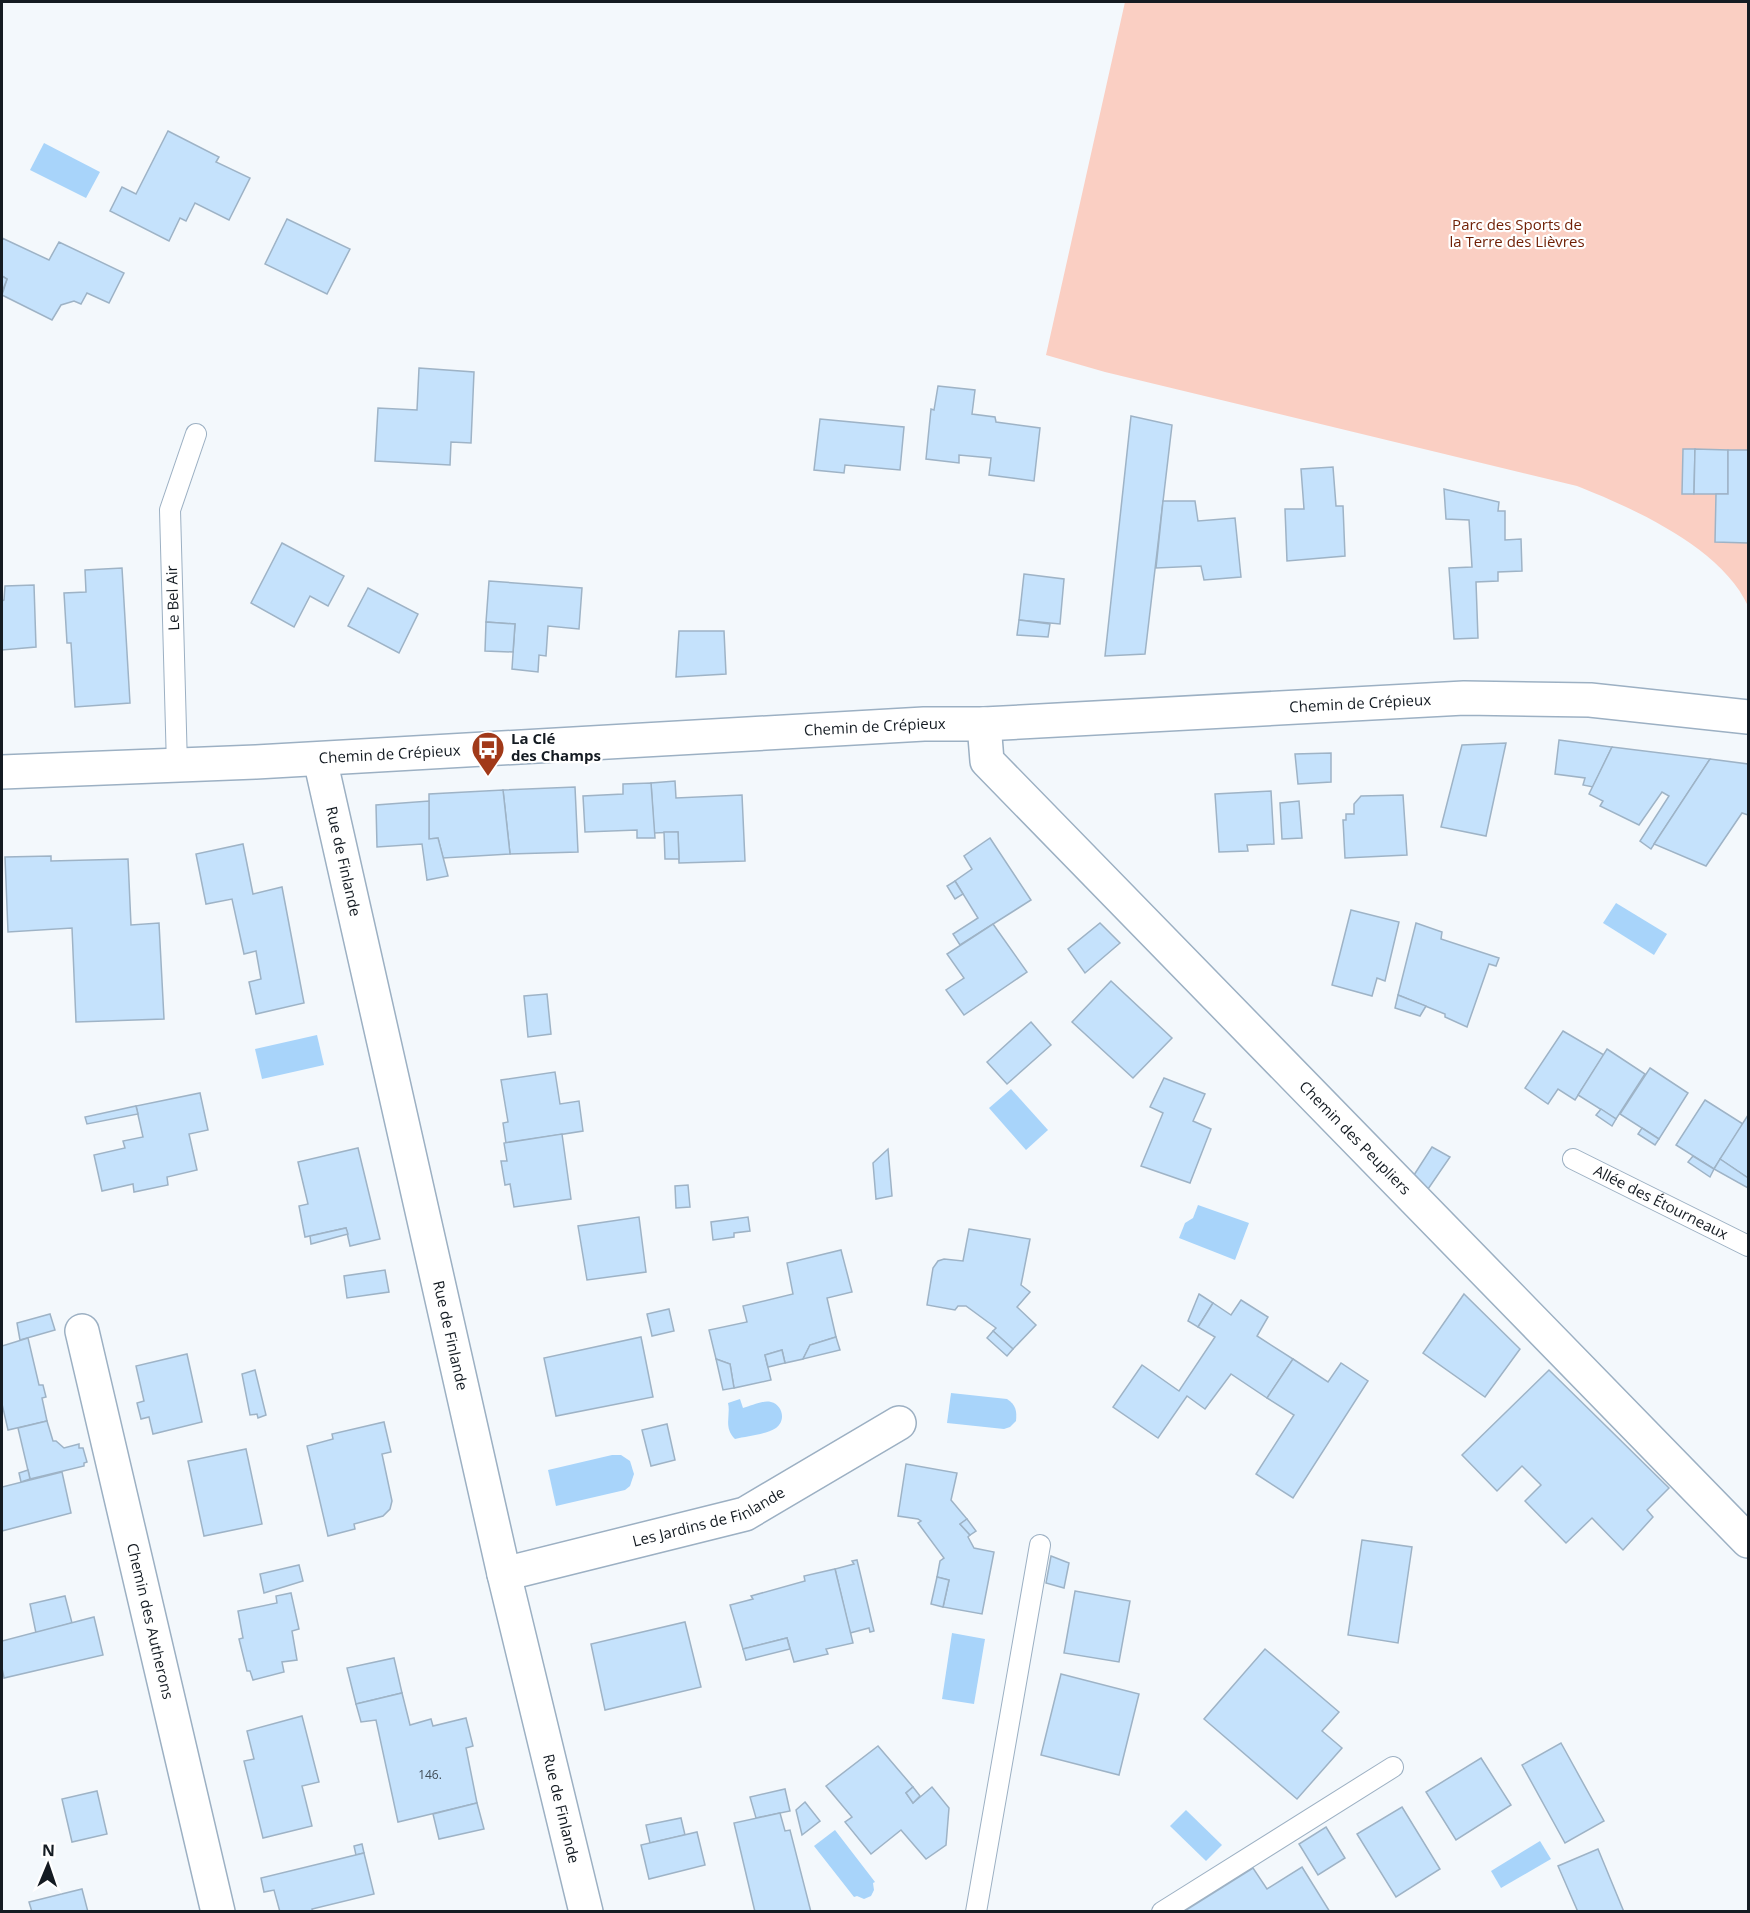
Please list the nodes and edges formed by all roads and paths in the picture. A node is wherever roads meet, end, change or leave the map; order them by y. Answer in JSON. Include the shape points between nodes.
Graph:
{"nodes":[{"id":1,"x":196,"y":434,"type":"dead end"},
{"id":2,"x":1749,"y":717,"type":"edge"},
{"id":3,"x":984,"y":724,"type":"junction"},
{"id":4,"x":321,"y":759,"type":"junction"},
{"id":5,"x":177,"y":765,"type":"junction"},
{"id":6,"x":2,"y":772,"type":"edge"},
{"id":7,"x":1573,"y":1159,"type":"dead end"},
{"id":8,"x":1749,"y":1246,"type":"edge"},
{"id":9,"x":82,"y":1331,"type":"dead end"},
{"id":10,"x":899,"y":1423,"type":"dead end"},
{"id":11,"x":1749,"y":1541,"type":"edge"},
{"id":12,"x":1040,"y":1545,"type":"dead end"},
{"id":13,"x":504,"y":1574,"type":"junction"},
{"id":14,"x":1394,"y":1767,"type":"dead end"},
{"id":15,"x":218,"y":1911,"type":"edge"},
{"id":16,"x":586,"y":1911,"type":"edge"},
{"id":17,"x":976,"y":1911,"type":"edge"},
{"id":18,"x":1162,"y":1911,"type":"edge"}],
"edges":[{"from":1,"to":5,"type":"lane","name":"Le Bel Air","via":[[170,510]]},
{"from":2,"to":3,"type":"street","name":"Chemin de Crépieux","via":[[1590,700],[1464,698]]},
{"from":3,"to":4,"type":"street","name":"Chemin de Crépieux"},
{"from":3,"to":11,"type":"street","name":"Chemin des Peupliers","via":[[987,761]]},
{"from":4,"to":5,"type":"street","name":"Chemin de Crépieux"},
{"from":4,"to":13,"type":"street","name":"Rue de Finlande"},
{"from":5,"to":6,"type":"street","name":"Chemin de Crépieux"},
{"from":7,"to":8,"type":"lane","name":"Allée des Étourneaux"},
{"from":9,"to":15,"type":"street","name":"Chemin des Autherons"},
{"from":10,"to":13,"type":"street","name":"Les Jardins de Finlande","via":[[745,1514]]},
{"from":12,"to":17,"type":"lane"},
{"from":13,"to":16,"type":"street","name":"Rue de Finlande"},
{"from":14,"to":18,"type":"lane"}]}
